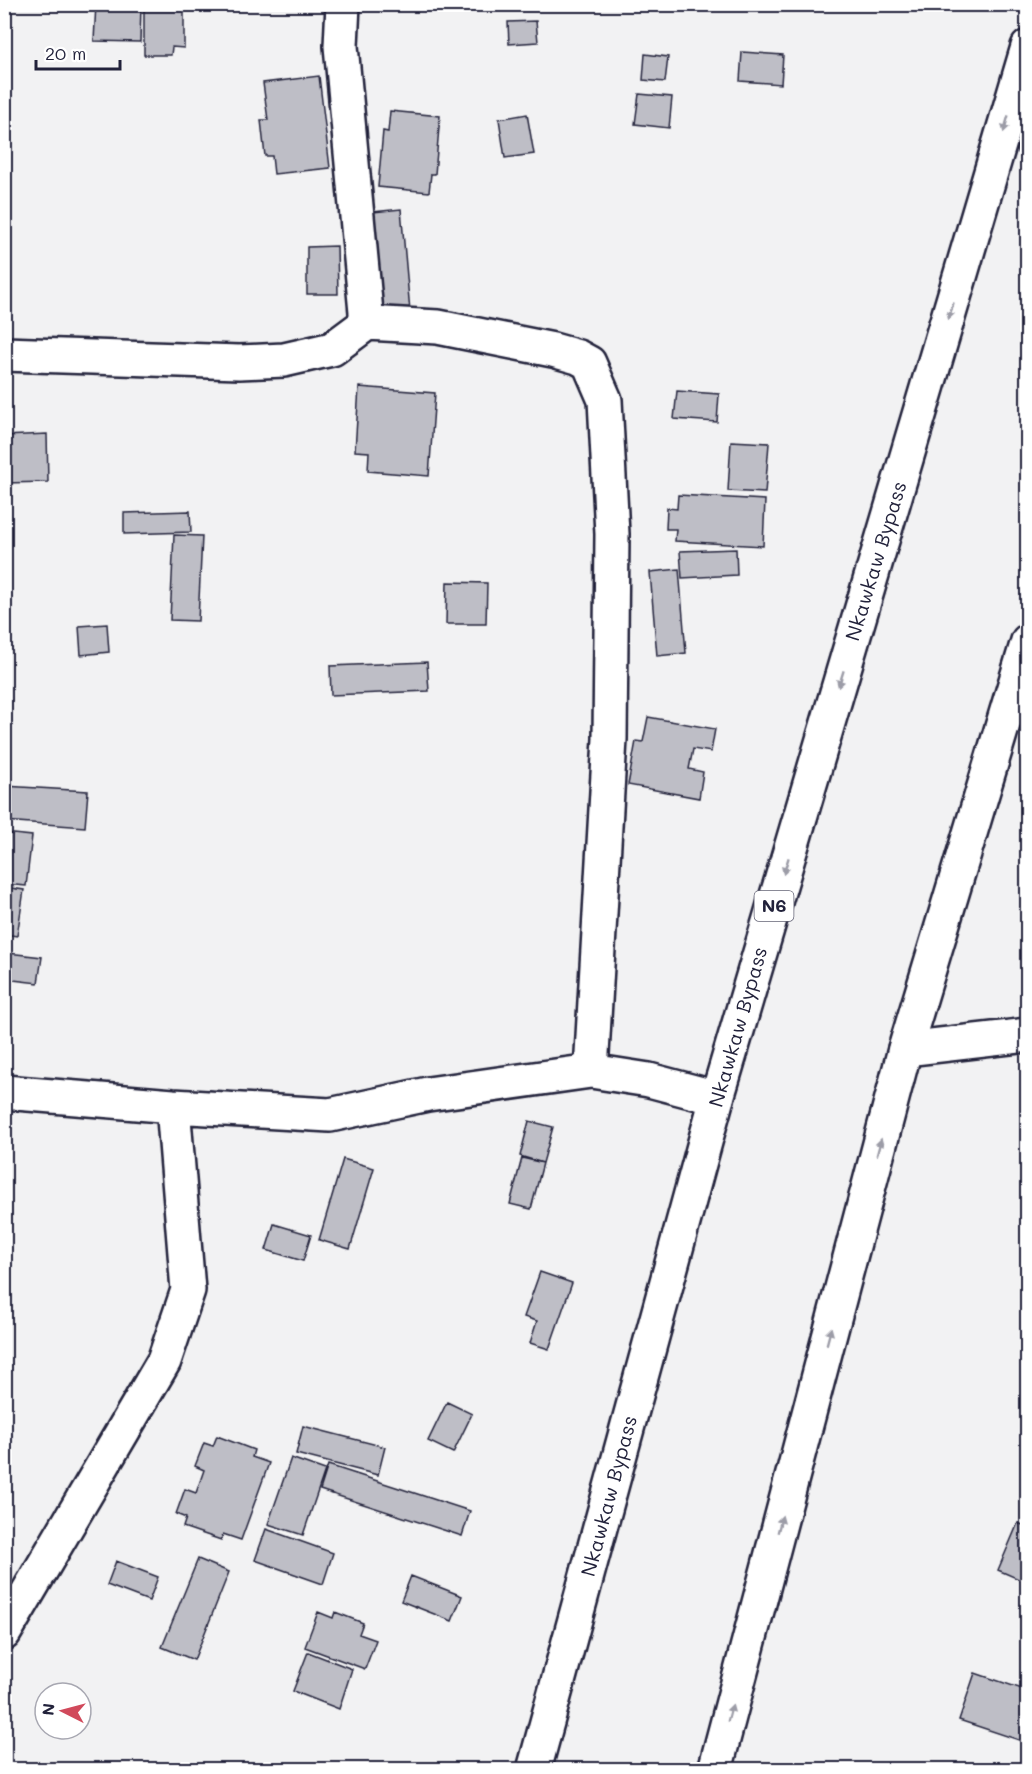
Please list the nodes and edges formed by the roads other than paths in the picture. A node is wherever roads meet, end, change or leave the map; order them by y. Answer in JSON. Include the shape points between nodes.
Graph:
{"nodes":[{"id":1,"x":343,"y":4,"type":"edge"},
{"id":2,"x":1028,"y":47,"type":"edge"},
{"id":3,"x":367,"y":323,"type":"junction"},
{"id":4,"x":4,"y":354,"type":"edge"},
{"id":5,"x":1028,"y":642,"type":"edge"},
{"id":6,"x":1028,"y":1035,"type":"edge"},
{"id":7,"x":905,"y":1049,"type":"junction"},
{"id":8,"x":591,"y":1071,"type":"junction"},
{"id":9,"x":4,"y":1092,"type":"edge"},
{"id":10,"x":717,"y":1098,"type":"junction"},
{"id":11,"x":173,"y":1106,"type":"junction"},
{"id":12,"x":4,"y":1633,"type":"edge"},
{"id":13,"x":534,"y":1770,"type":"edge"},
{"id":14,"x":715,"y":1770,"type":"edge"}],
"edges":[{"from":1,"to":3,"type":"main road","via":[[341,46]]},
{"from":2,"to":10,"type":"main road","name":"Nkawkaw Bypass","number":"N6","one_way":true},
{"from":3,"to":4,"type":"main road","via":[[332,349],[285,360]]},
{"from":3,"to":8,"type":"main road","via":[[438,327],[578,357],[595,372],[605,400],[612,534],[610,739]]},
{"from":5,"to":7,"type":"main road"},
{"from":6,"to":7,"type":"main road"},
{"from":14,"to":7,"type":"main road","one_way":true},
{"from":8,"to":10,"type":"main road","via":[[649,1080]]},
{"from":8,"to":11,"type":"main road","via":[[428,1094],[330,1115]]},
{"from":9,"to":11,"type":"main road"},
{"from":10,"to":13,"type":"main road","name":"Nkawkaw Bypass","number":"N6"},
{"from":11,"to":12,"type":"main road","via":[[188,1290],[164,1361]]}]}
